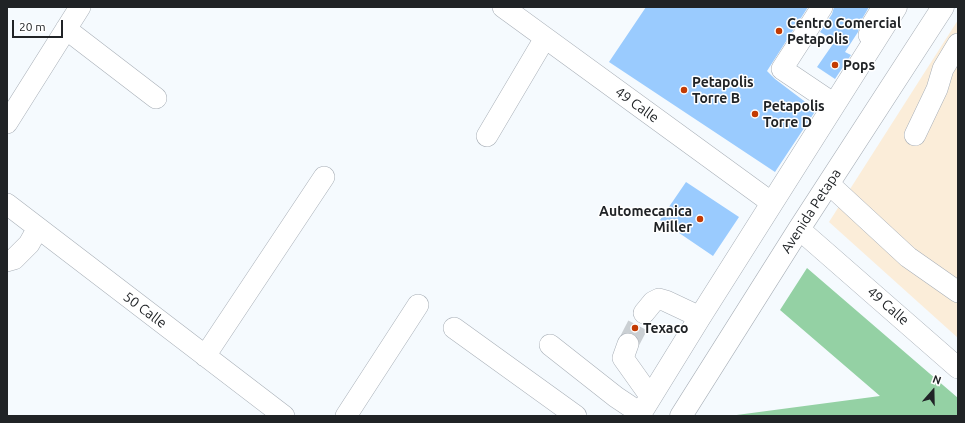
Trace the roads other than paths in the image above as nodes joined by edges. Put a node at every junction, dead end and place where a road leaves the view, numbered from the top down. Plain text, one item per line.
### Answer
1 (80, 7) edge
2 (503, 7) edge
3 (822, 7) edge
4 (883, 7) edge
5 (896, 7) edge
6 (943, 7) edge
7 (66, 29) junction
8 (545, 38) junction
9 (874, 42) junction
10 (958, 44) edge
11 (156, 98) dead end
12 (834, 104) junction
13 (7, 123) edge
14 (916, 135) dead end
15 (487, 136) dead end
16 (324, 177) dead end
17 (829, 184) junction
18 (772, 203) junction
19 (7, 204) edge
20 (38, 228) junction
21 (799, 229) junction
22 (7, 261) edge
23 (958, 292) edge
24 (418, 305) dead end
25 (644, 314) tunnel mouth
26 (700, 317) junction
27 (454, 328) dead end
28 (628, 344) tunnel mouth
29 (550, 345) dead end
30 (205, 356) junction
31 (958, 368) edge
32 (643, 409) edge
33 (284, 416) edge
34 (346, 416) edge
35 (576, 416) edge
36 (681, 416) edge

1 - 7 street
2 - 8 street, 49 Calle
3 - 12 street
4 - 9 street
5 - 9 main road
6 - 17 main road, Avenida Petapa
7 - 11 street
7 - 13 street
8 - 15 street
8 - 18 street, 49 Calle
9 - 12 main road
10 - 14 street
12 - 18 main road
16 - 30 street
17 - 21 main road, Avenida Petapa
17 - 23 street
18 - 26 main road
19 - 20 street, 50 Calle
20 - 22 street
20 - 30 street, 50 Calle
21 - 31 street, 49 Calle
21 - 36 main road, Avenida Petapa
24 - 34 street
25 - 26 street
26 - 32 main road
27 - 35 street
28 - 32 street
29 - 32 street
30 - 33 street, 50 Calle

